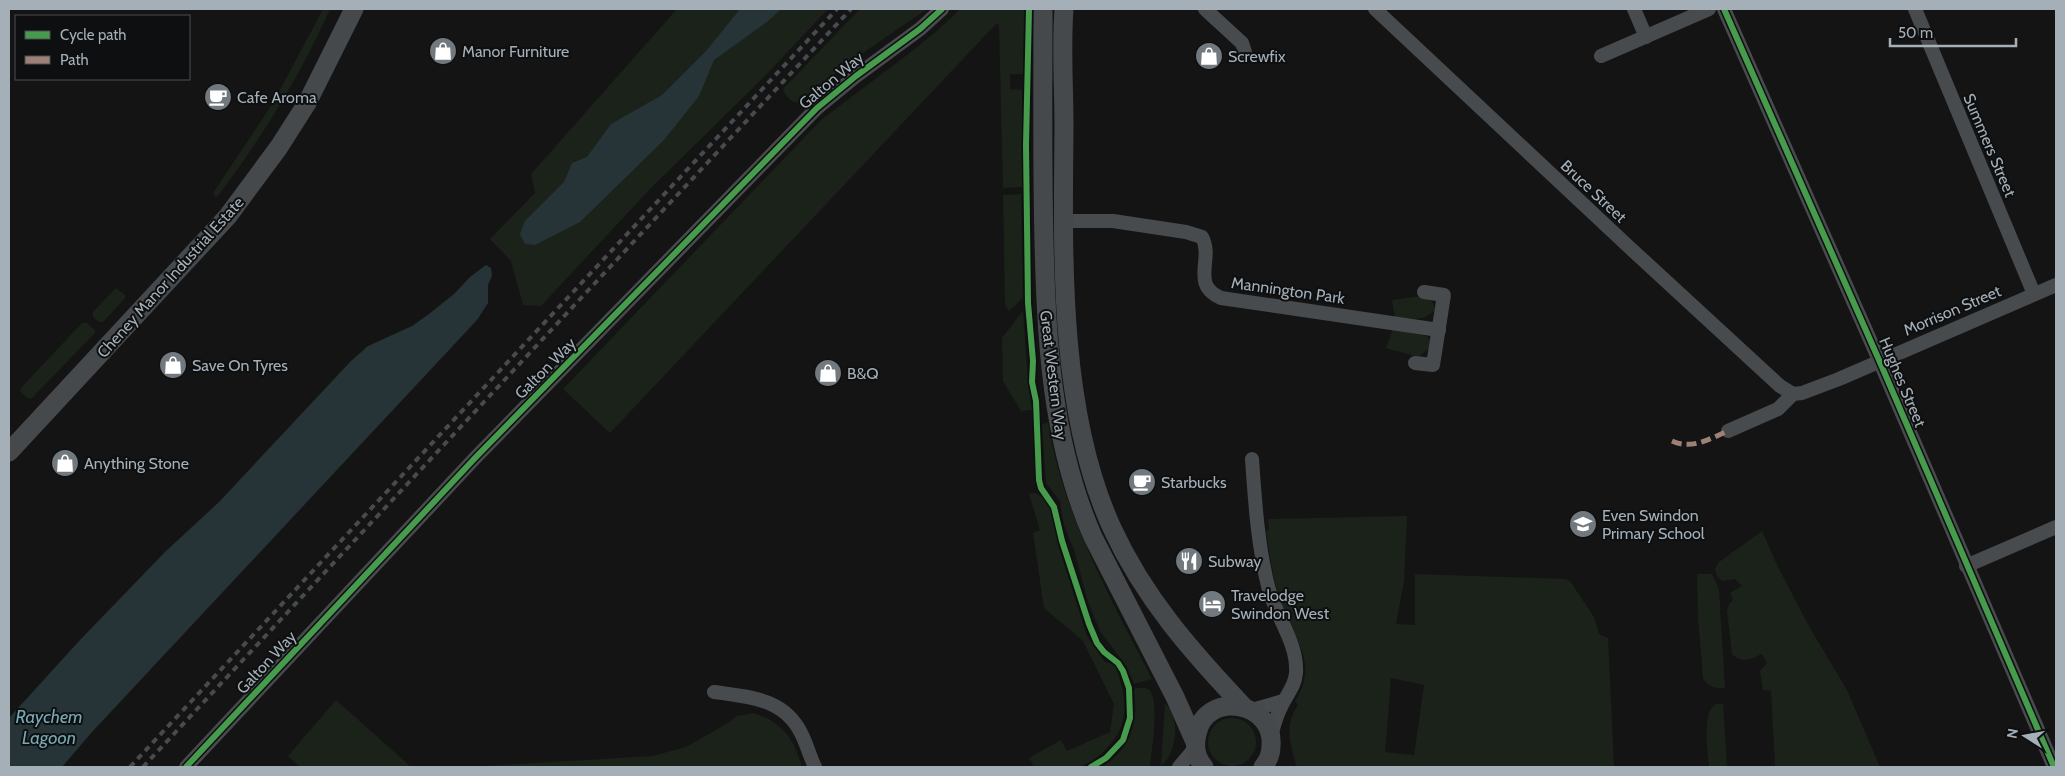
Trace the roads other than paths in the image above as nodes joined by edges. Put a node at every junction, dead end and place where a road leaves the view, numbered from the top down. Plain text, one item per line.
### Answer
1 (354, 9) edge
2 (942, 9) edge
3 (1043, 9) edge
4 (1064, 9) edge
5 (1205, 9) edge
6 (1375, 9) edge
7 (1634, 9) edge
8 (1709, 9) edge
9 (1724, 9) edge
10 (1915, 9) edge
11 (1646, 37) junction
12 (1245, 52) dead end
13 (1601, 56) dead end
14 (1064, 221) junction
15 (2056, 285) edge
16 (1424, 292) dead end
17 (2034, 294) junction
18 (1439, 330) junction
19 (1880, 360) junction
20 (1415, 363) dead end
21 (1793, 394) junction
22 (1728, 431) dead end
23 (9, 452) edge
24 (1252, 459) dead end
25 (2056, 527) edge
26 (1966, 566) junction
27 (714, 692) dead end
28 (1284, 702) junction
29 (1248, 708) junction
30 (1271, 743) junction
31 (1195, 744) junction
32 (2055, 766) edge
33 (186, 767) edge
34 (815, 767) edge
35 (1179, 767) edge
36 (1204, 767) edge
37 (1263, 767) edge
38 (1278, 767) edge

1 - 23 main road, Cheney Manor Industrial Estate
2 - 33 street, Galton Way
3 - 31 main road, Great Western Way
4 - 14 main road, Great Western Way
5 - 12 street
6 - 21 street, Bruce Street
7 - 11 street
8 - 11 street
9 - 19 street, Hughes Street
10 - 17 street, Summers Street
11 - 13 street
14 - 18 street, Mannington Park
14 - 29 main road, Great Western Way
15 - 17 street, Morrison Street
16 - 18 street
17 - 19 street, Morrison Street
18 - 20 street
19 - 21 street, Morrison Street
19 - 26 street, Hughes Street
21 - 22 street, Morrison Street
24 - 28 street
25 - 26 street
26 - 32 street, Hughes Street
27 - 34 street
28 - 29 street
28 - 30 street
29 - 30 main road, Great Western Way
29 - 31 main road
30 - 37 main road
30 - 38 main road
31 - 35 street
31 - 36 main road, Great Western Way

